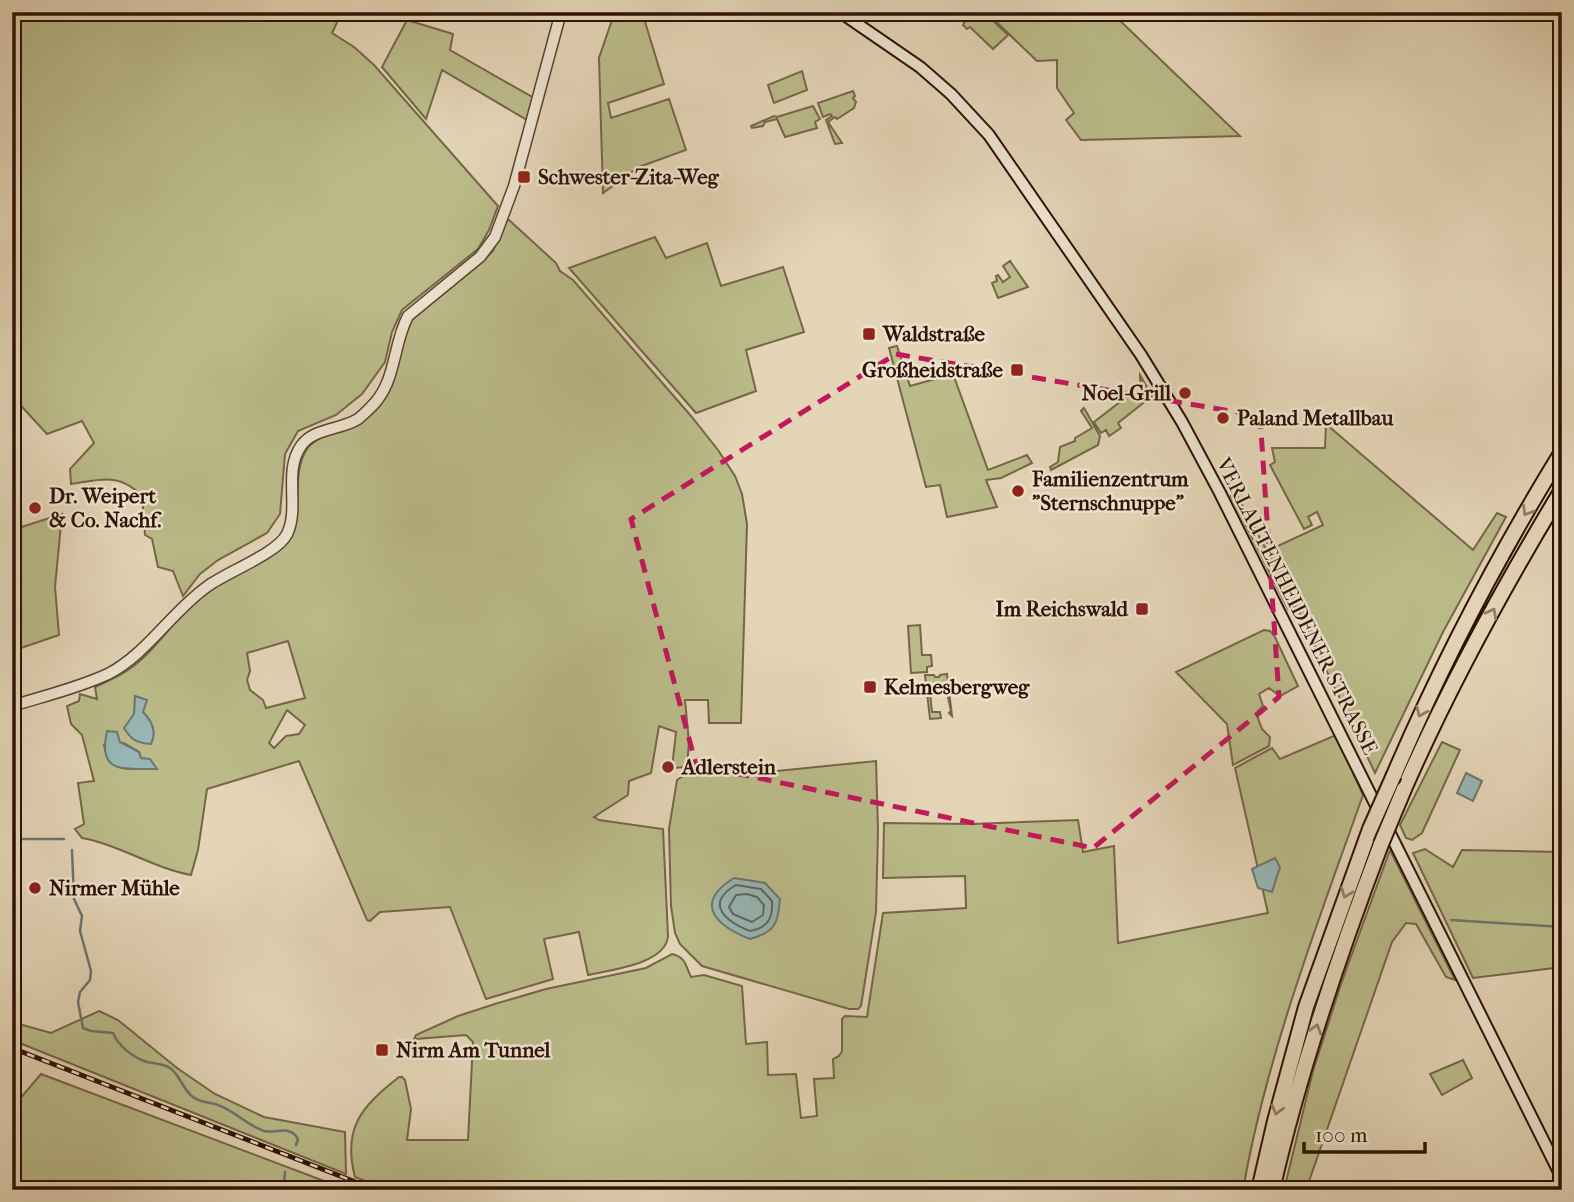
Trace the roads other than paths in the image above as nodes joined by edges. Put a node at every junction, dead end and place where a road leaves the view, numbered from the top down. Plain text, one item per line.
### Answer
1 (561, 12) edge
2 (841, 12) edge
3 (1562, 452) edge
4 (1562, 490) edge
5 (12, 706) edge
6 (1562, 1178) edge
7 (1259, 1190) edge
8 (1272, 1190) edge

1 - 5 street
2 - 6 main road, VERLAUTENHEIDENER STRASSE
3 -> 7 highway, bridge
8 -> 4 highway, bridge

